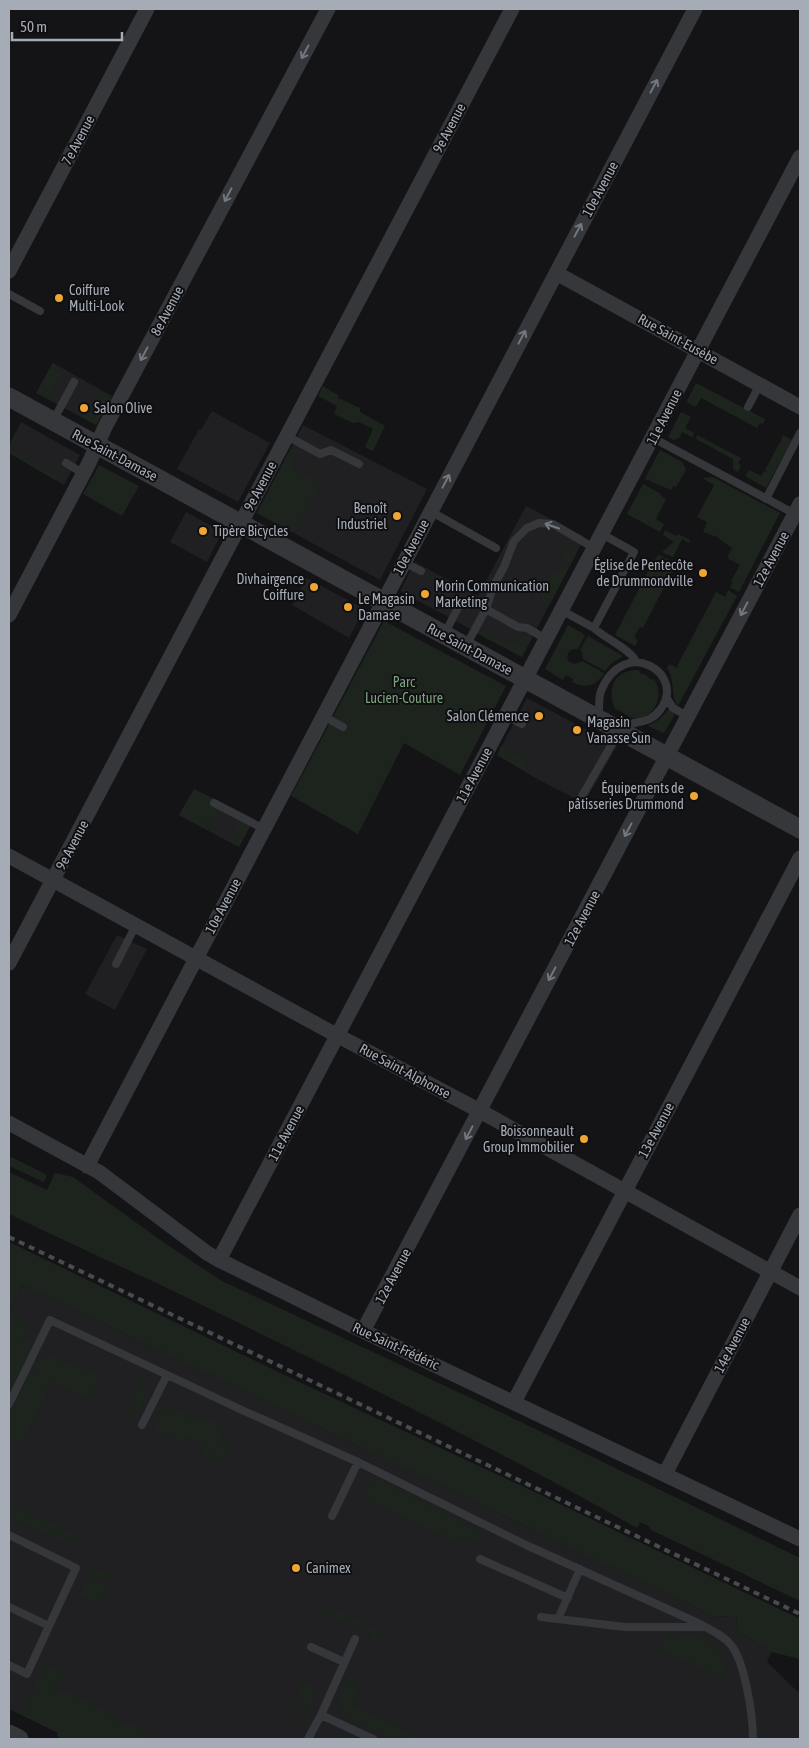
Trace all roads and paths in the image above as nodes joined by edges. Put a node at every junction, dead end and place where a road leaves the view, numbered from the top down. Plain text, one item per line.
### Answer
1 (147, 9) edge
2 (328, 9) edge
3 (512, 9) edge
4 (696, 9) edge
5 (800, 157) edge
6 (9, 271) edge
7 (556, 273) junction
8 (9, 294) edge
9 (40, 311) dead end
10 (698, 350) junction
11 (74, 382) dead end
12 (760, 384) junction
13 (9, 397) edge
14 (748, 407) dead end
15 (800, 407) edge
16 (53, 421) junction
17 (800, 433) edge
18 (287, 436) junction
19 (653, 438) junction
20 (97, 445) junction
21 (66, 463) dead end
22 (359, 464) dead end
23 (84, 474) junction
24 (766, 498) junction
25 (798, 509) edge
26 (430, 511) junction
27 (241, 523) junction
28 (602, 534) junction
29 (496, 548) dead end
30 (594, 548) junction
31 (403, 562) junction
32 (421, 571) dead end
33 (383, 602) junction
34 (461, 602) dead end
35 (486, 609) junction
36 (561, 610) junction
37 (9, 615) edge
38 (594, 628) junction
39 (444, 635) junction
40 (546, 639) junction
41 (466, 646) junction
42 (636, 662) junction
43 (525, 678) junction
44 (666, 697) junction
45 (323, 716) junction
46 (506, 716) junction
47 (687, 716) junction
48 (598, 718) junction
49 (522, 724) dead end
50 (343, 727) dead end
51 (620, 730) junction
52 (667, 756) junction
53 (582, 796) dead end
54 (214, 803) dead end
55 (264, 828) junction
56 (800, 829) edge
57 (9, 856) edge
58 (800, 858) edge
59 (54, 879) junction
60 (136, 925) junction
61 (195, 958) junction
62 (9, 963) edge
63 (116, 964) dead end
64 (338, 1035) junction
65 (480, 1111) junction
66 (9, 1123) edge
67 (87, 1166) junction
68 (624, 1191) junction
69 (800, 1215) edge
70 (219, 1260) junction
71 (770, 1271) junction
72 (800, 1288) edge
73 (363, 1331) junction
74 (167, 1375) junction
75 (514, 1402) junction
76 (9, 1404) edge
77 (142, 1425) dead end
78 (358, 1462) junction
79 (664, 1474) junction
80 (332, 1516) dead end
81 (9, 1535) edge
82 (800, 1540) edge
83 (480, 1559) dead end
84 (580, 1569) junction
85 (568, 1598) junction
86 (9, 1607) edge
87 (541, 1617) dead end
88 (558, 1619) junction
89 (49, 1626) junction
90 (704, 1626) junction
91 (355, 1639) dead end
92 (311, 1647) dead end
93 (344, 1662) junction
94 (9, 1665) edge
95 (320, 1715) junction
96 (368, 1738) edge
97 (308, 1739) edge
98 (753, 1739) edge

1 - 6 street, 7e Avenue
2 -> 20 street, 8e Avenue
3 - 18 street, 9e Avenue
7 -> 4 street, 10e Avenue
5 - 10 street, 11e Avenue
7 - 10 street, Rue Saint-Eusèbe
26 -> 7 street, 10e Avenue
8 - 9 lane
10 - 12 street, Rue Saint-Eusèbe
10 - 19 street, 11e Avenue
11 - 16 lane
12 - 14 lane
12 - 15 street, Rue Saint-Eusèbe
13 - 16 street, Rue Saint-Damase
16 - 20 street, Rue Saint-Damase
17 - 24 lane
18 - 22 lane
18 - 27 street, 9e Avenue
19 - 24 lane
19 - 28 street, 11e Avenue
20 - 23 street, 8e Avenue
20 - 27 street, Rue Saint-Damase
21 - 23 lane
23 - 37 street, 8e Avenue
24 - 25 lane
25 -> 47 street, 12e Avenue
26 - 29 lane
26 - 31 street, 10e Avenue
27 - 33 street, Rue Saint-Damase
27 - 59 street, 9e Avenue
28 - 30 street, 11e Avenue
28 - 38 lane
30 -> 35 lane
30 - 36 street, 11e Avenue
31 - 32 lane
31 - 33 street, 10e Avenue
33 - 39 street, Rue Saint-Damase
33 - 45 street, 10e Avenue
34 - 39 lane
35 - 40 lane
35 - 41 lane
36 - 38 lane
36 - 40 street, 11e Avenue
38 - 42 lane
39 - 41 street, Rue Saint-Damase
40 - 43 street, 11e Avenue
41 - 43 street, Rue Saint-Damase
42 - 44 lane
42 - 48 lane
43 - 46 street, 11e Avenue
43 - 48 street, Rue Saint-Damase
44 - 47 lane
44 - 51 lane
45 - 50 lane
45 - 55 street, 10e Avenue
46 - 49 lane
46 - 64 street, 11e Avenue
47 - 52 street, 12e Avenue
48 - 51 street, Rue Saint-Damase
51 - 52 street, Rue Saint-Damase
51 - 53 lane
52 - 56 street, Rue Saint-Damase
52 -> 65 street, 12e Avenue
54 - 55 lane
55 - 61 street, 10e Avenue
57 - 59 street, Rue Saint-Alphonse
58 - 68 street, 13e Avenue
59 - 60 street, Rue Saint-Alphonse
59 - 62 street, 9e Avenue
60 - 61 street, Rue Saint-Alphonse
60 - 63 lane
61 - 64 street, Rue Saint-Alphonse
61 - 67 street, 10e Avenue
64 - 65 street, Rue Saint-Alphonse
64 - 70 street, 11e Avenue
65 - 68 street, Rue Saint-Alphonse
65 -> 73 street, 12e Avenue
66 - 67 street, Rue Saint-Frédéric
67 - 70 street, Rue Saint-Frédéric
68 - 71 street, Rue Saint-Alphonse
68 - 75 street, 13e Avenue
69 - 71 street, 14e Avenue
70 - 73 street, Rue Saint-Frédéric
71 - 72 street, Rue Saint-Alphonse
71 - 79 street, 14e Avenue
73 - 75 street, Rue Saint-Frédéric
74 - 76 lane
74 - 77 lane
74 - 78 lane
75 - 79 street, Rue Saint-Frédéric
78 - 80 lane
78 - 84 lane
79 - 82 street, Rue Saint-Frédéric
81 - 89 lane
83 - 85 lane
84 - 85 lane
84 - 90 lane
85 - 88 lane
86 - 89 lane
87 - 88 lane
88 - 90 lane
89 - 94 lane
90 - 98 lane
91 - 93 lane
92 - 93 lane
93 - 95 lane
95 - 96 lane
95 - 97 lane

